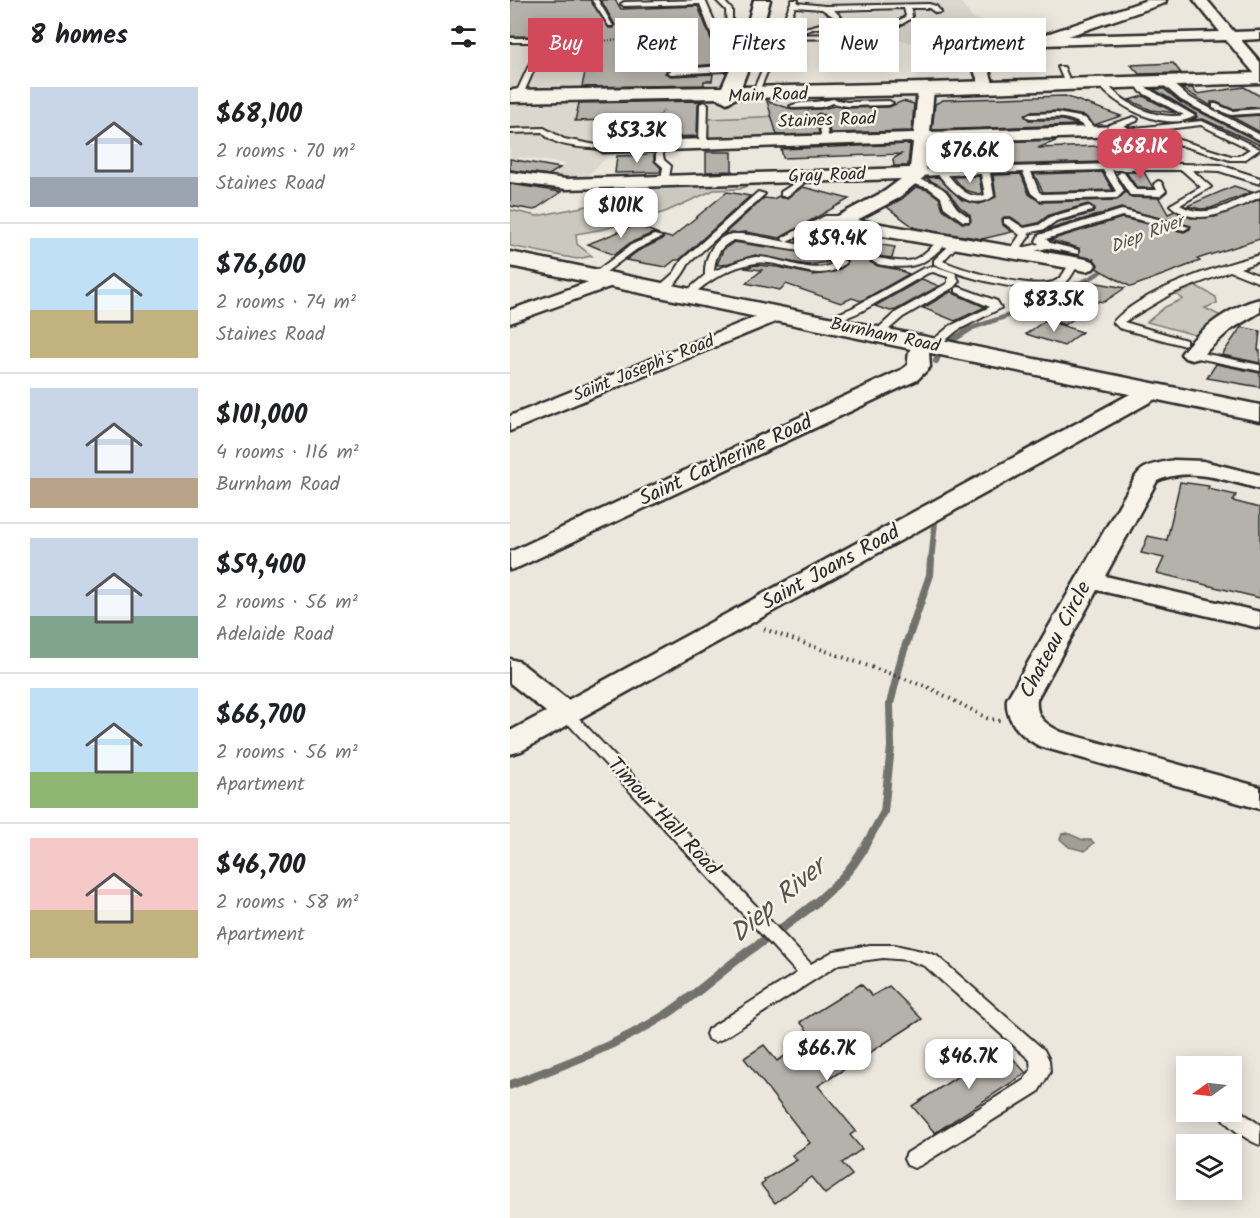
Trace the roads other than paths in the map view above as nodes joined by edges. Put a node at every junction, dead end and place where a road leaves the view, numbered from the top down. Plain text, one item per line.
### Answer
1 (595, 0) edge
2 (718, 0) edge
3 (762, 0) edge
4 (1160, 0) edge
5 (1201, 0) edge
6 (1213, 0) edge
7 (702, 1) edge
8 (794, 2) edge
9 (624, 4) dead end
10 (907, 6) junction
11 (825, 8) junction
12 (938, 12) dead end
13 (729, 18) edge
14 (787, 18) edge
15 (837, 18) edge
16 (899, 23) edge
17 (611, 25) dead end
18 (1260, 35) edge
19 (1230, 36) junction
20 (1046, 39) edge
21 (510, 40) edge
22 (1046, 41) edge
23 (698, 71) edge
24 (1260, 71) edge
25 (764, 72) edge
26 (982, 72) edge
27 (1260, 78) edge
28 (1138, 82) junction
29 (1101, 83) junction
30 (987, 86) junction
31 (1168, 86) junction
32 (922, 89) junction
33 (728, 94) junction
34 (754, 94) junction
35 (517, 96) edge
36 (832, 98) junction
37 (889, 103) dead end
38 (704, 104) dead end
39 (794, 106) dead end
40 (1260, 111) edge
41 (1030, 116) dead end
42 (821, 117) dead end
43 (1133, 127) junction
44 (1260, 129) edge
45 (510, 131) edge
46 (1101, 132) junction
47 (1247, 132) junction
48 (922, 137) junction
49 (1260, 138) edge
50 (826, 140) junction
51 (703, 144) junction
52 (603, 147) joint
53 (659, 153) dead end
54 (1111, 167) junction
55 (1184, 167) junction
56 (1026, 170) junction
57 (985, 171) junction
58 (941, 172) junction
59 (510, 177) edge
60 (798, 177) junction
61 (914, 177) junction
62 (665, 181) junction
63 (1260, 181) edge
64 (1158, 184) dead end
65 (761, 194) dead end
66 (784, 194) dead end
67 (1260, 194) edge
68 (1089, 209) dead end
69 (813, 212) dead end
70 (966, 219) dead end
71 (847, 220) junction
72 (1007, 221) dead end
73 (1184, 227) dead end
74 (1022, 231) junction
75 (657, 237) dead end
76 (787, 239) dead end
77 (807, 240) dead end
78 (949, 242) junction
79 (1047, 245) junction
80 (1013, 253) junction
81 (1260, 258) edge
82 (510, 259) edge
83 (1078, 260) junction
84 (876, 261) dead end
85 (1245, 263) junction
86 (1233, 267) junction
87 (1260, 270) edge
88 (711, 276) junction
89 (603, 278) junction
90 (1260, 280) edge
91 (890, 282) dead end
92 (660, 290) junction
93 (959, 290) dead end
94 (687, 295) junction
95 (1260, 305) edge
96 (778, 314) junction
97 (510, 317) edge
98 (835, 321) junction
99 (877, 334) junction
100 (937, 347) junction
101 (1187, 348) junction
102 (1260, 368) edge
103 (1151, 392) junction
104 (1260, 413) edge
105 (510, 424) edge
106 (1260, 482) edge
107 (510, 562) edge
108 (1088, 580) junction
109 (1260, 620) edge
110 (510, 668) edge
111 (566, 713) junction
112 (510, 744) edge
113 (1260, 798) edge
114 (809, 974) junction
115 (715, 1034) dead end
116 (1241, 1122) edge
117 (1260, 1136) edge
118 (914, 1159) dead end

1 - 17 lane
2 - 13 lane
3 - 33 main road
4 - 20 street
5 - 6 street
5 - 19 street
7 - 9 lane
7 - 23 lane
8 - 11 lane
8 - 14 lane
10 - 11 lane
10 - 12 lane
10 - 16 lane
11 - 15 lane
18 - 19 street
19 - 22 street
19 - 24 street
21 - 35 lane
25 - 34 lane
26 - 30 street
27 - 31 main road, Main Road
28 - 29 main road, Main Road
28 - 29 lane
28 - 31 main road, Main Road
29 - 30 main road, Main Road
30 - 32 main road, Main Road
31 - 40 lane
31 - 47 lane
32 - 34 main road, Main Road
32 - 36 main road, Main Road
32 - 48 street
33 - 34 main road, Main Road
33 - 35 main road, Main Road
33 - 35 main road, Main Road
34 - 36 main road, Main Road
36 - 37 lane
36 - 39 lane
38 - 51 lane
41 - 46 lane
42 - 50 lane
43 - 43 lane
43 - 46 street, Staines Road
44 - 47 lane
45 - 52 lane
46 - 48 street, Staines Road
47 - 49 lane
48 - 50 street, Staines Road
48 - 61 street
50 - 51 street, Staines Road
51 - 52 street, Staines Road
53 - 62 lane
54 - 55 lane, Gray Road
54 - 56 lane, Gray Road
54 - 56 lane
54 - 64 lane
55 - 63 lane, Gray Road
55 - 67 lane
56 - 57 lane, Gray Road
57 - 58 lane, Gray Road
57 - 58 lane
58 - 61 lane, Gray Road
59 - 62 street, Gray Road
60 - 61 street, Gray Road
60 - 62 street, Gray Road
60 - 66 lane
61 - 70 lane
61 - 71 street
65 - 92 lane
68 - 74 lane
69 - 71 lane
71 - 76 lane
71 - 77 street
71 - 78 street
72 - 74 lane
73 - 79 lane
74 - 80 lane
75 - 89 lane
78 - 80 street
78 - 83 lane
78 - 84 lane
79 - 80 lane
79 - 83 lane
80 - 83 street
81 - 85 lane
82 - 89 main road, Burnham Road
85 - 86 lane
85 - 87 lane
86 - 90 lane
86 - 101 lane
88 - 88 lane
88 - 94 lane
89 - 92 main road, Burnham Road
89 - 97 street
91 - 98 lane
92 - 94 main road, Burnham Road
93 - 100 lane
94 - 96 main road, Burnham Road
95 - 101 street
96 - 98 main road, Burnham Road
96 - 105 street, Saint Joseph's Road
98 - 99 main road, Burnham Road
98 - 99 lane
99 - 100 main road, Burnham Road
100 - 103 main road, Burnham Road
100 - 107 street, Saint Catherine Road
101 - 102 lane
103 - 104 main road, Burnham Road
103 - 111 street, Saint Joans Road
106 - 108 street, Chateau Circle
108 - 109 street
108 - 113 street, Chateau Circle
110 - 111 street, Timour Hall Road
111 - 112 street, Saint Joans Road
111 - 114 lane, Timour Hall Road
114 - 115 lane
114 - 118 lane
116 - 117 lane

